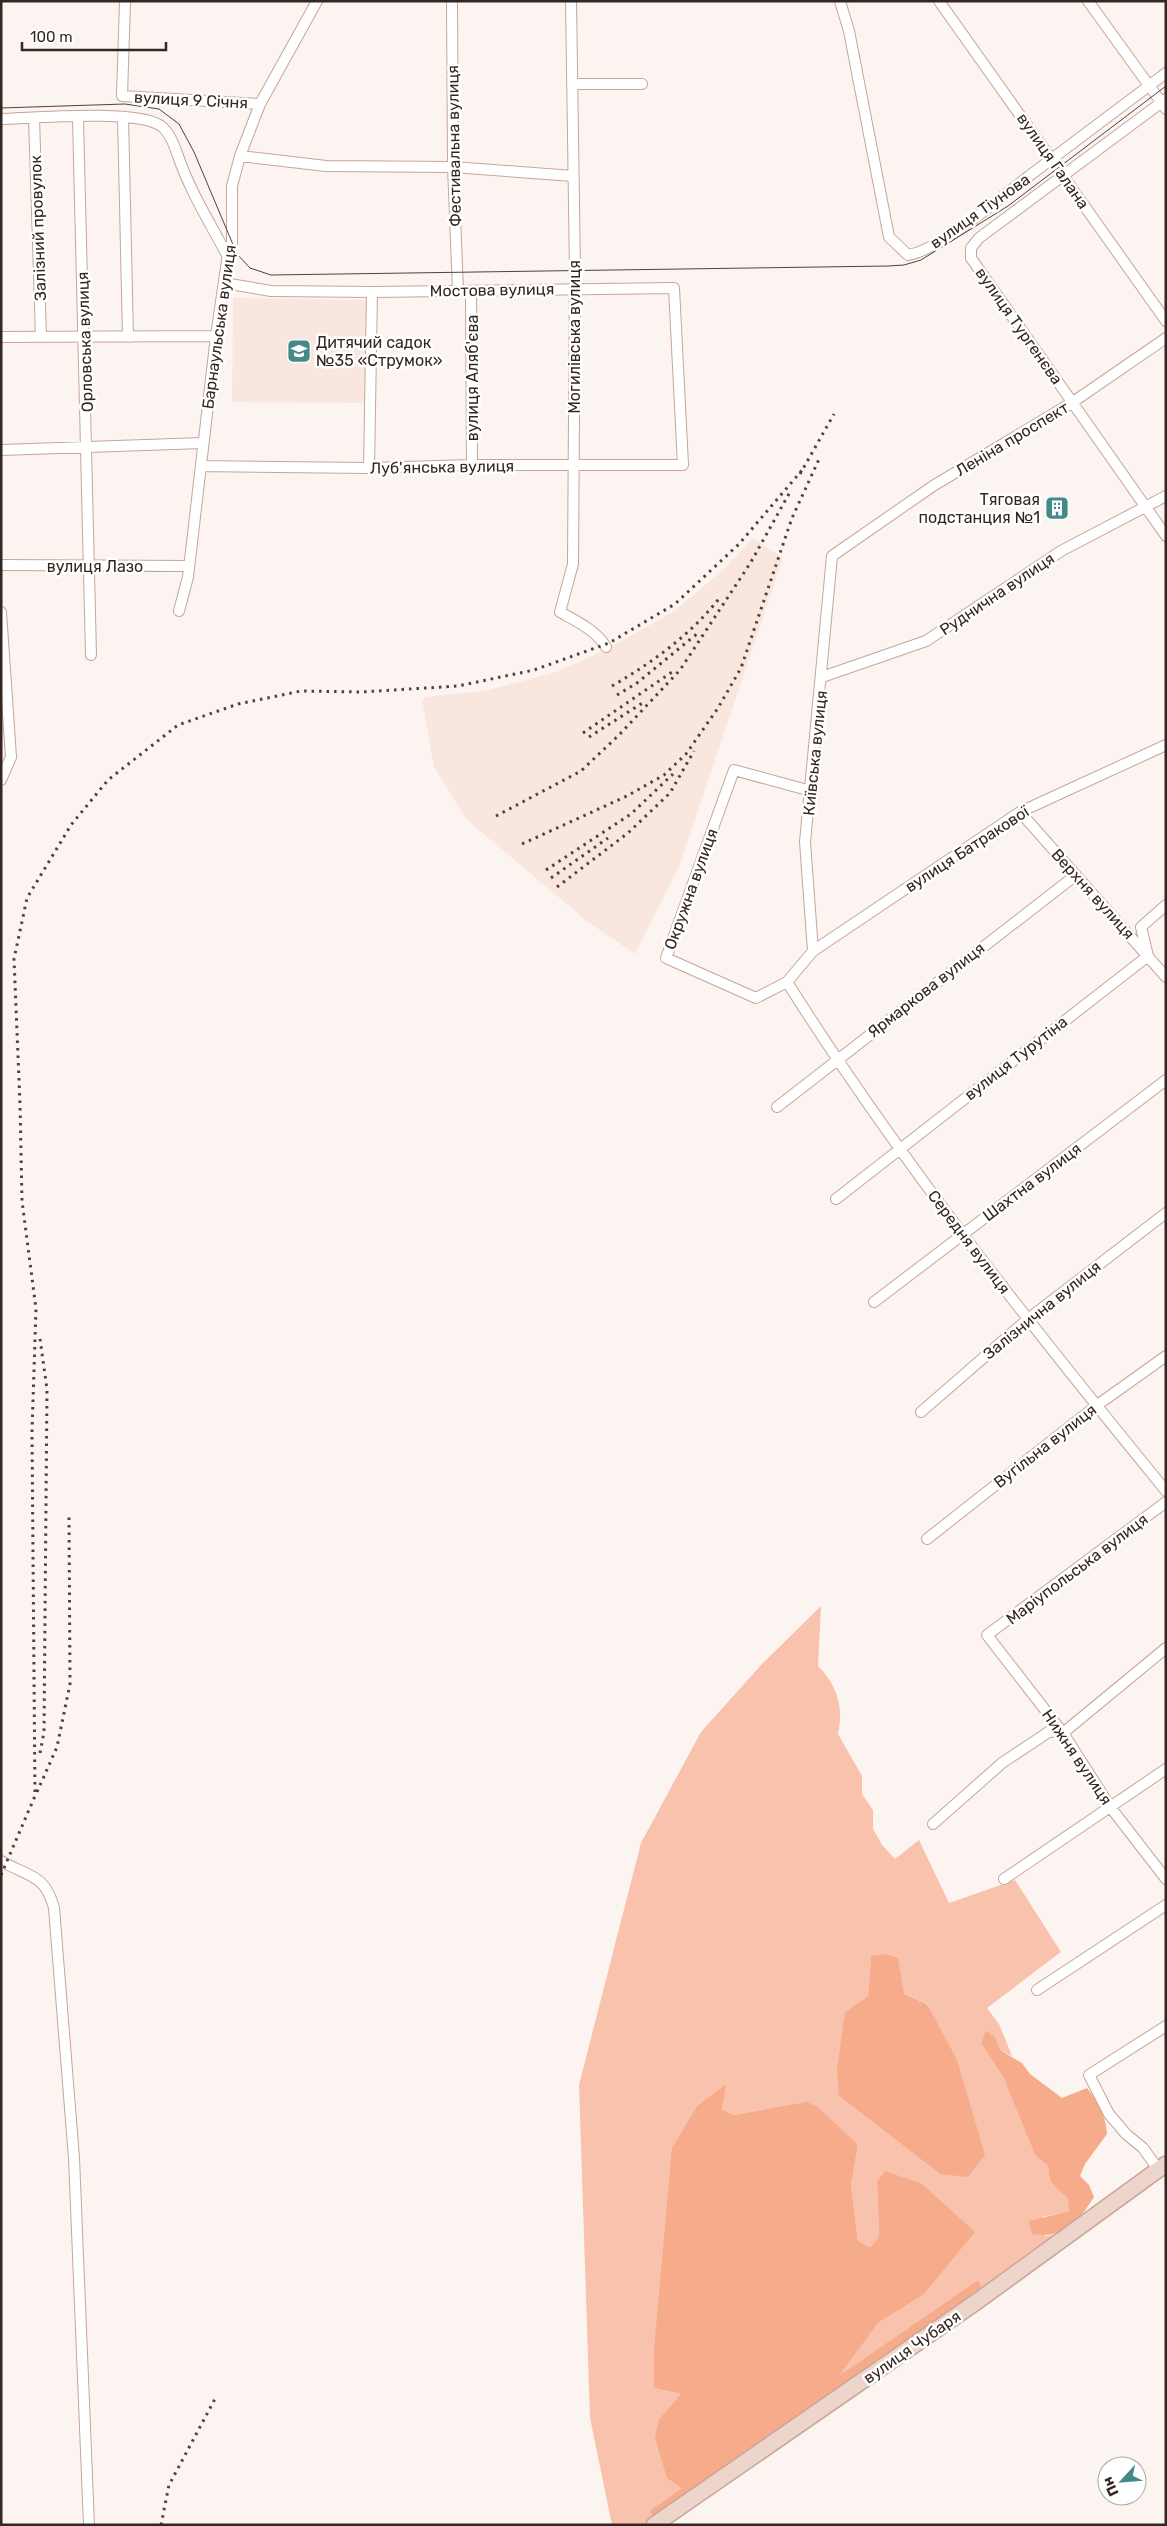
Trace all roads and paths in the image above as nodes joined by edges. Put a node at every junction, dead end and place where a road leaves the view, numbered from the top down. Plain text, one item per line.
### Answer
1 (124, 1) edge
2 (318, 1) edge
3 (452, 1) edge
4 (571, 1) edge
5 (840, 1) edge
6 (1088, 1) edge
7 (944, 3) edge
8 (1166, 73) edge
9 (572, 84) junction
10 (642, 84) dead end
11 (1150, 85) junction
12 (1164, 103) edge
13 (260, 104) junction
14 (123, 117) junction
15 (34, 118) junction
16 (78, 118) junction
17 (1, 119) edge
18 (240, 156) junction
19 (1052, 159) junction
20 (454, 167) junction
21 (573, 176) junction
22 (1063, 177) junction
23 (979, 238) joint
24 (228, 255) junction
25 (224, 282) junction
26 (574, 288) junction
27 (458, 291) junction
28 (471, 291) junction
29 (372, 292) junction
30 (1166, 321) edge
31 (216, 336) junction
32 (1, 337) edge
33 (42, 337) junction
34 (85, 337) junction
35 (128, 337) junction
36 (1166, 338) edge
37 (1073, 402) junction
38 (203, 443) junction
39 (87, 448) junction
40 (1, 450) edge
41 (472, 465) junction
42 (683, 465) joint
43 (201, 466) junction
44 (574, 467) junction
45 (369, 468) junction
46 (1166, 496) edge
47 (1144, 507) junction
48 (1166, 536) edge
49 (832, 556) joint
50 (1, 565) edge
51 (89, 566) junction
52 (189, 566) junction
53 (179, 611) dead end
54 (1, 612) edge
55 (606, 647) dead end
56 (91, 655) dead end
57 (822, 677) junction
58 (1166, 745) edge
59 (1, 780) edge
60 (811, 791) junction
61 (1020, 812) junction
62 (1076, 874) junction
63 (1166, 905) edge
64 (813, 951) junction
65 (1148, 956) junction
66 (1166, 977) edge
67 (787, 982) junction
68 (836, 1060) junction
69 (1166, 1080) edge
70 (777, 1107) dead end
71 (899, 1149) junction
72 (836, 1199) dead end
73 (1166, 1212) edge
74 (962, 1235) junction
75 (874, 1302) dead end
76 (1028, 1319) junction
77 (1166, 1356) edge
78 (1096, 1406) junction
79 (921, 1412) dead end
80 (1166, 1491) edge
81 (1166, 1502) edge
82 (927, 1539) dead end
83 (987, 1635) joint
84 (1166, 1648) edge
85 (1063, 1733) junction
86 (1166, 1769) edge
87 (1111, 1808) junction
88 (933, 1824) dead end
89 (1, 1861) edge
90 (1004, 1879) dead end
91 (1166, 1879) edge
92 (1166, 1905) edge
93 (1037, 1990) dead end
94 (1166, 2026) edge
95 (1162, 2167) edge
96 (89, 2525) edge
97 (654, 2525) edge

1 - 13 street, вулиця 9 Січня
2 - 13 street, Барнаульська вулиця
3 - 20 street, Фестивальна вулиця
4 - 9 street, Могилівська вулиця
5 - 19 street, вулиця Тіунова
6 - 11 street
7 - 19 street, вулиця Галана
8 - 11 street, вулиця Тіунова
9 - 10 street
9 - 21 street, Могилівська вулиця
11 - 12 street
11 - 19 street, вулиця Тіунова
12 - 22 street, вулиця Тіунова
13 - 18 street, Барнаульська вулиця
14 - 16 street
14 - 24 street
14 - 35 street
15 - 16 street
15 - 17 street
15 - 33 street, Залізний провулок
16 - 34 street, Орловська вулиця
18 - 20 street
18 - 24 street, Барнаульська вулиця
19 - 22 street, вулиця Галана
20 - 21 street
20 - 27 street, Фестивальна вулиця
21 - 26 street, Могилівська вулиця
22 - 23 street, вулиця Тіунова
22 - 30 street, вулиця Галана
23 - 37 street, вулиця Тургенєва
24 - 25 street, Барнаульська вулиця
25 - 29 street, Мостова вулиця
25 - 31 street, Барнаульська вулиця
26 - 28 street, Мостова вулиця
26 - 42 street, Мостова вулиця
26 - 44 street, Могилівська вулиця
27 - 28 street, Мостова вулиця
27 - 29 street, Мостова вулиця
28 - 41 street, вулиця Аляб'єва
29 - 45 street
31 - 35 street
31 - 38 street, Барнаульська вулиця
32 - 33 street
33 - 34 street
34 - 35 street
34 - 39 street, Орловська вулиця
36 - 37 street, Леніна проспект
37 - 47 street, вулиця Тургенєва
37 - 49 street, Леніна проспект
38 - 39 street
38 - 43 street, Барнаульська вулиця
39 - 40 street
39 - 51 street, Орловська вулиця
41 - 44 street, Луб'янська вулиця
41 - 45 street, Луб'янська вулиця
42 - 44 street, Луб'янська вулиця
43 - 45 street, Луб'янська вулиця
43 - 52 street, Барнаульська вулиця
44 - 55 street, Могилівська вулиця
46 - 47 street, Руднична вулиця
47 - 48 street, вулиця Тургенєва
47 - 57 street, Руднична вулиця
49 - 57 street, Київська вулиця
50 - 51 street, вулиця Лазо
51 - 52 street, вулиця Лазо
51 - 56 street, Орловська вулиця
52 - 53 street, Барнаульська вулиця
54 - 59 street
57 - 60 street, Київська вулиця
58 - 61 street, вулиця Батракової
60 - 64 street, Київська вулиця
60 - 67 street, Окружна вулиця
61 - 62 street, Верхня вулиця
61 - 64 street, вулиця Батракової
62 - 65 street, Верхня вулиця
62 - 68 street, Ярмаркова вулиця
63 - 65 street
64 - 67 street, вулиця Батракової
65 - 66 street, Верхня вулиця
65 - 71 street, вулиця Турутіна
67 - 68 street, Середня вулиця
68 - 70 street, Ярмаркова вулиця
68 - 71 street, Середня вулиця
69 - 74 street, Шахтна вулиця
71 - 72 street, вулиця Турутіна
71 - 74 street, Середня вулиця
73 - 76 street, Залізнична вулиця
74 - 75 street, Шахтна вулиця
74 - 76 street, Середня вулиця
76 - 78 street, Середня вулиця
76 - 79 street, Залізнична вулиця
77 - 78 street, Вугільна вулиця
78 - 80 street, Середня вулиця
78 - 82 street, Вугільна вулиця
81 - 83 street, Маріупольська вулиця
83 - 85 street, Нижня вулиця
84 - 85 street
85 - 87 street, Нижня вулиця
85 - 88 street
86 - 87 street
87 - 90 street
87 - 91 street, Нижня вулиця
89 - 96 street
92 - 93 street
94 - 95 street
95 - 97 street, вулиця Чубаря

